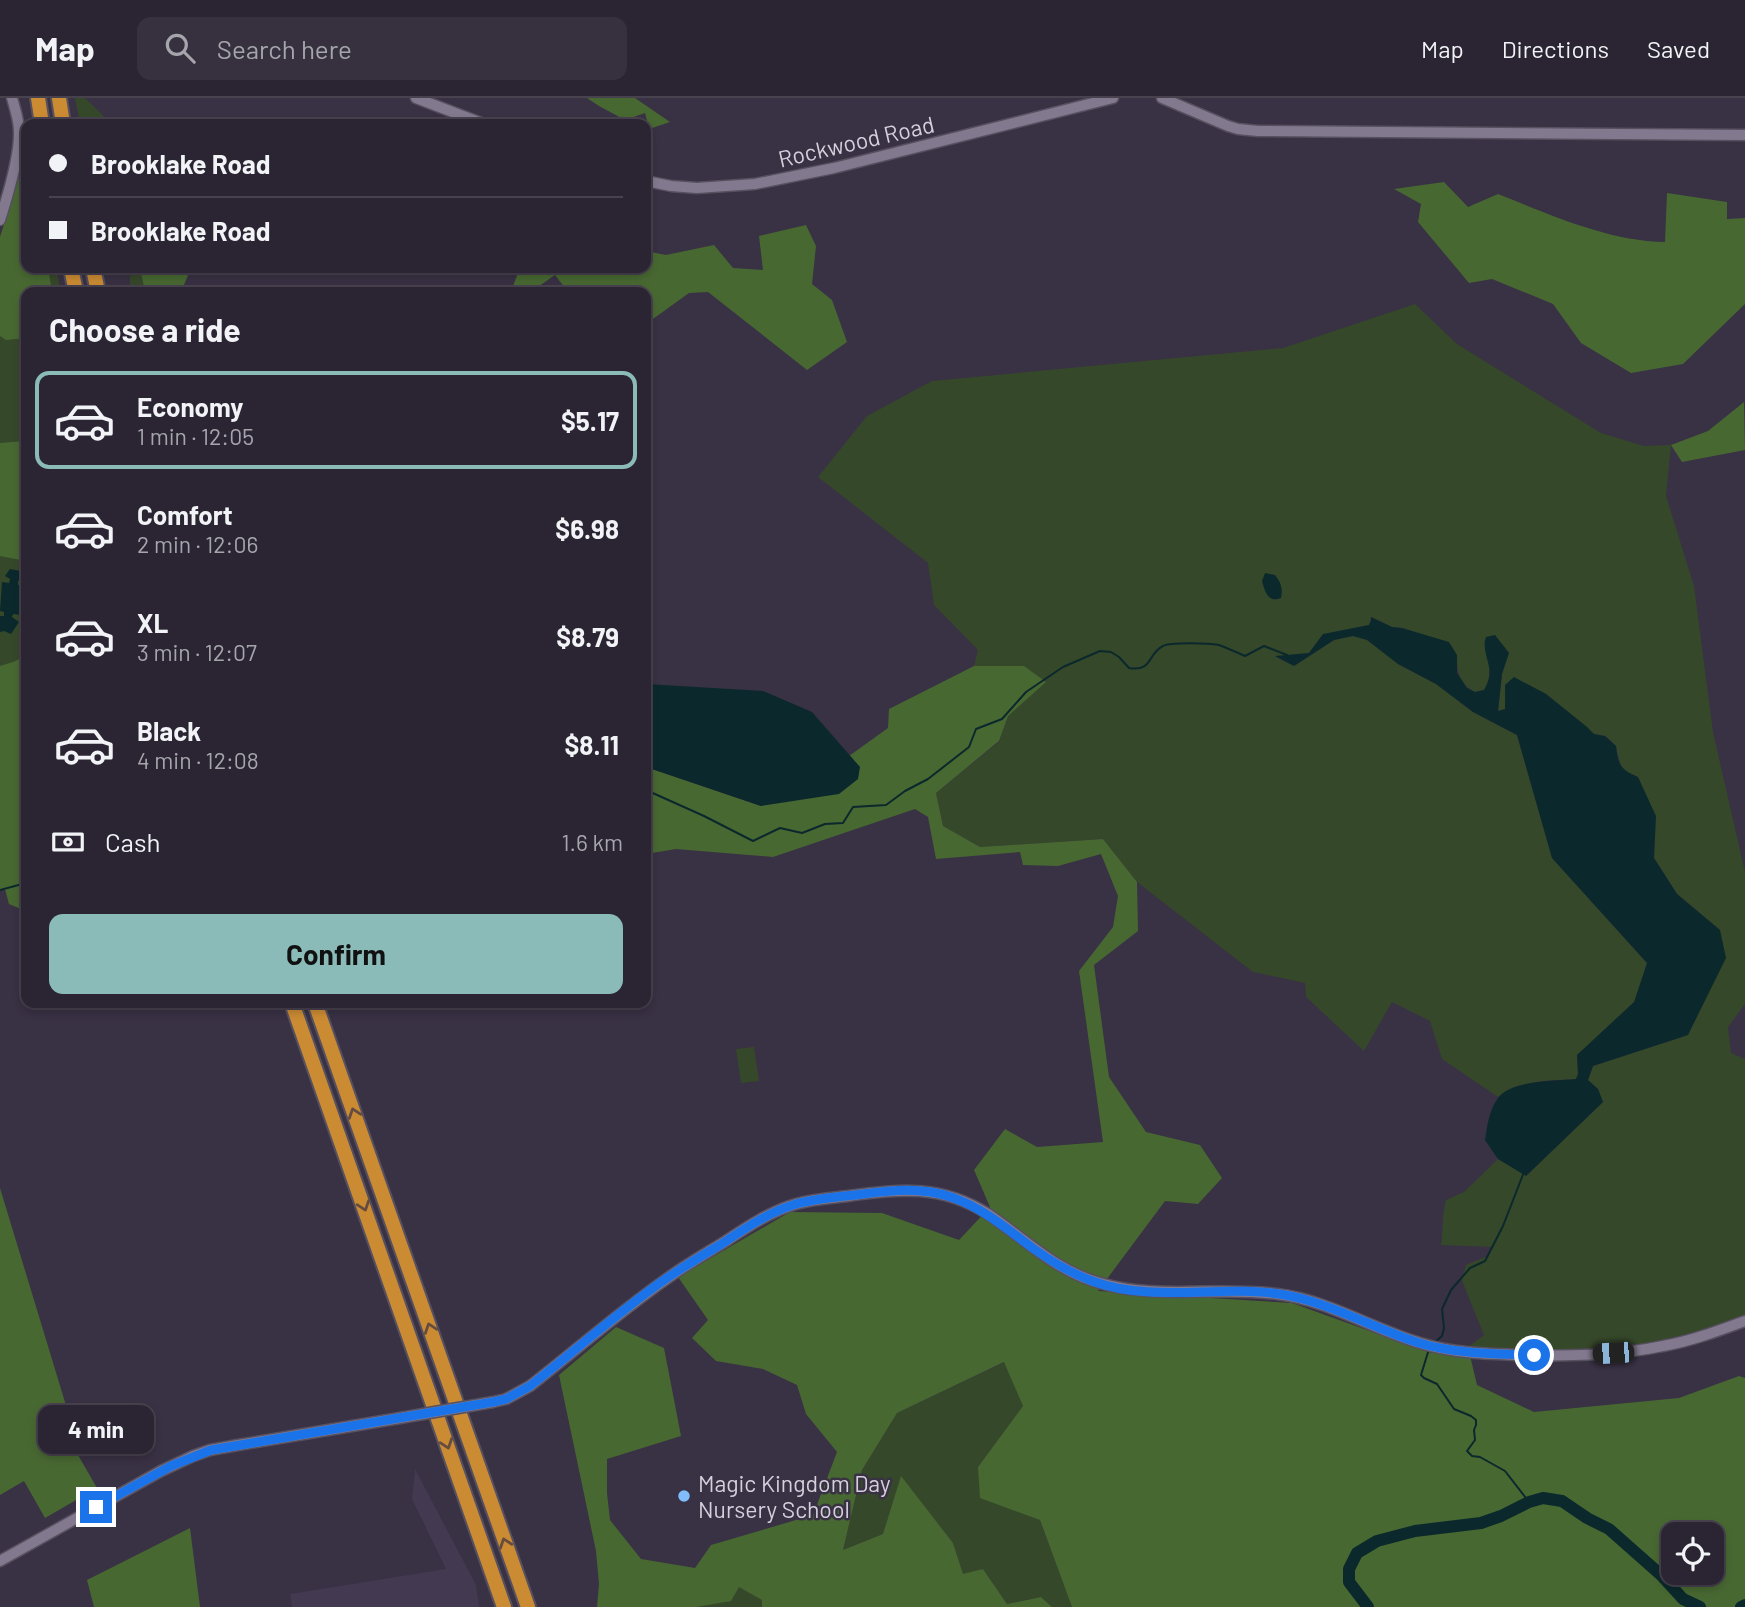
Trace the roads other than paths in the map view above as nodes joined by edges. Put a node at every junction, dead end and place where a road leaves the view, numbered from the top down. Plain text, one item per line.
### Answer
1 (12, 98) edge
2 (38, 98) edge
3 (59, 98) edge
4 (416, 98) edge
5 (1113, 98) edge
6 (1163, 98) edge
7 (41, 119) edge
8 (62, 119) edge
9 (471, 119) edge
10 (1745, 135) edge
11 (651, 182) edge
12 (0, 220) edge
13 (294, 1008) edge
14 (317, 1008) edge
15 (1745, 1321) edge
16 (0, 1561) edge
17 (504, 1607) edge
18 (528, 1607) edge

1 - 12 street
2 - 7 highway
3 - 8 highway
4 - 9 street
5 - 11 street, Rockwood Road
6 - 10 street
13 -> 17 highway
18 -> 14 highway
15 - 16 street, bridge

